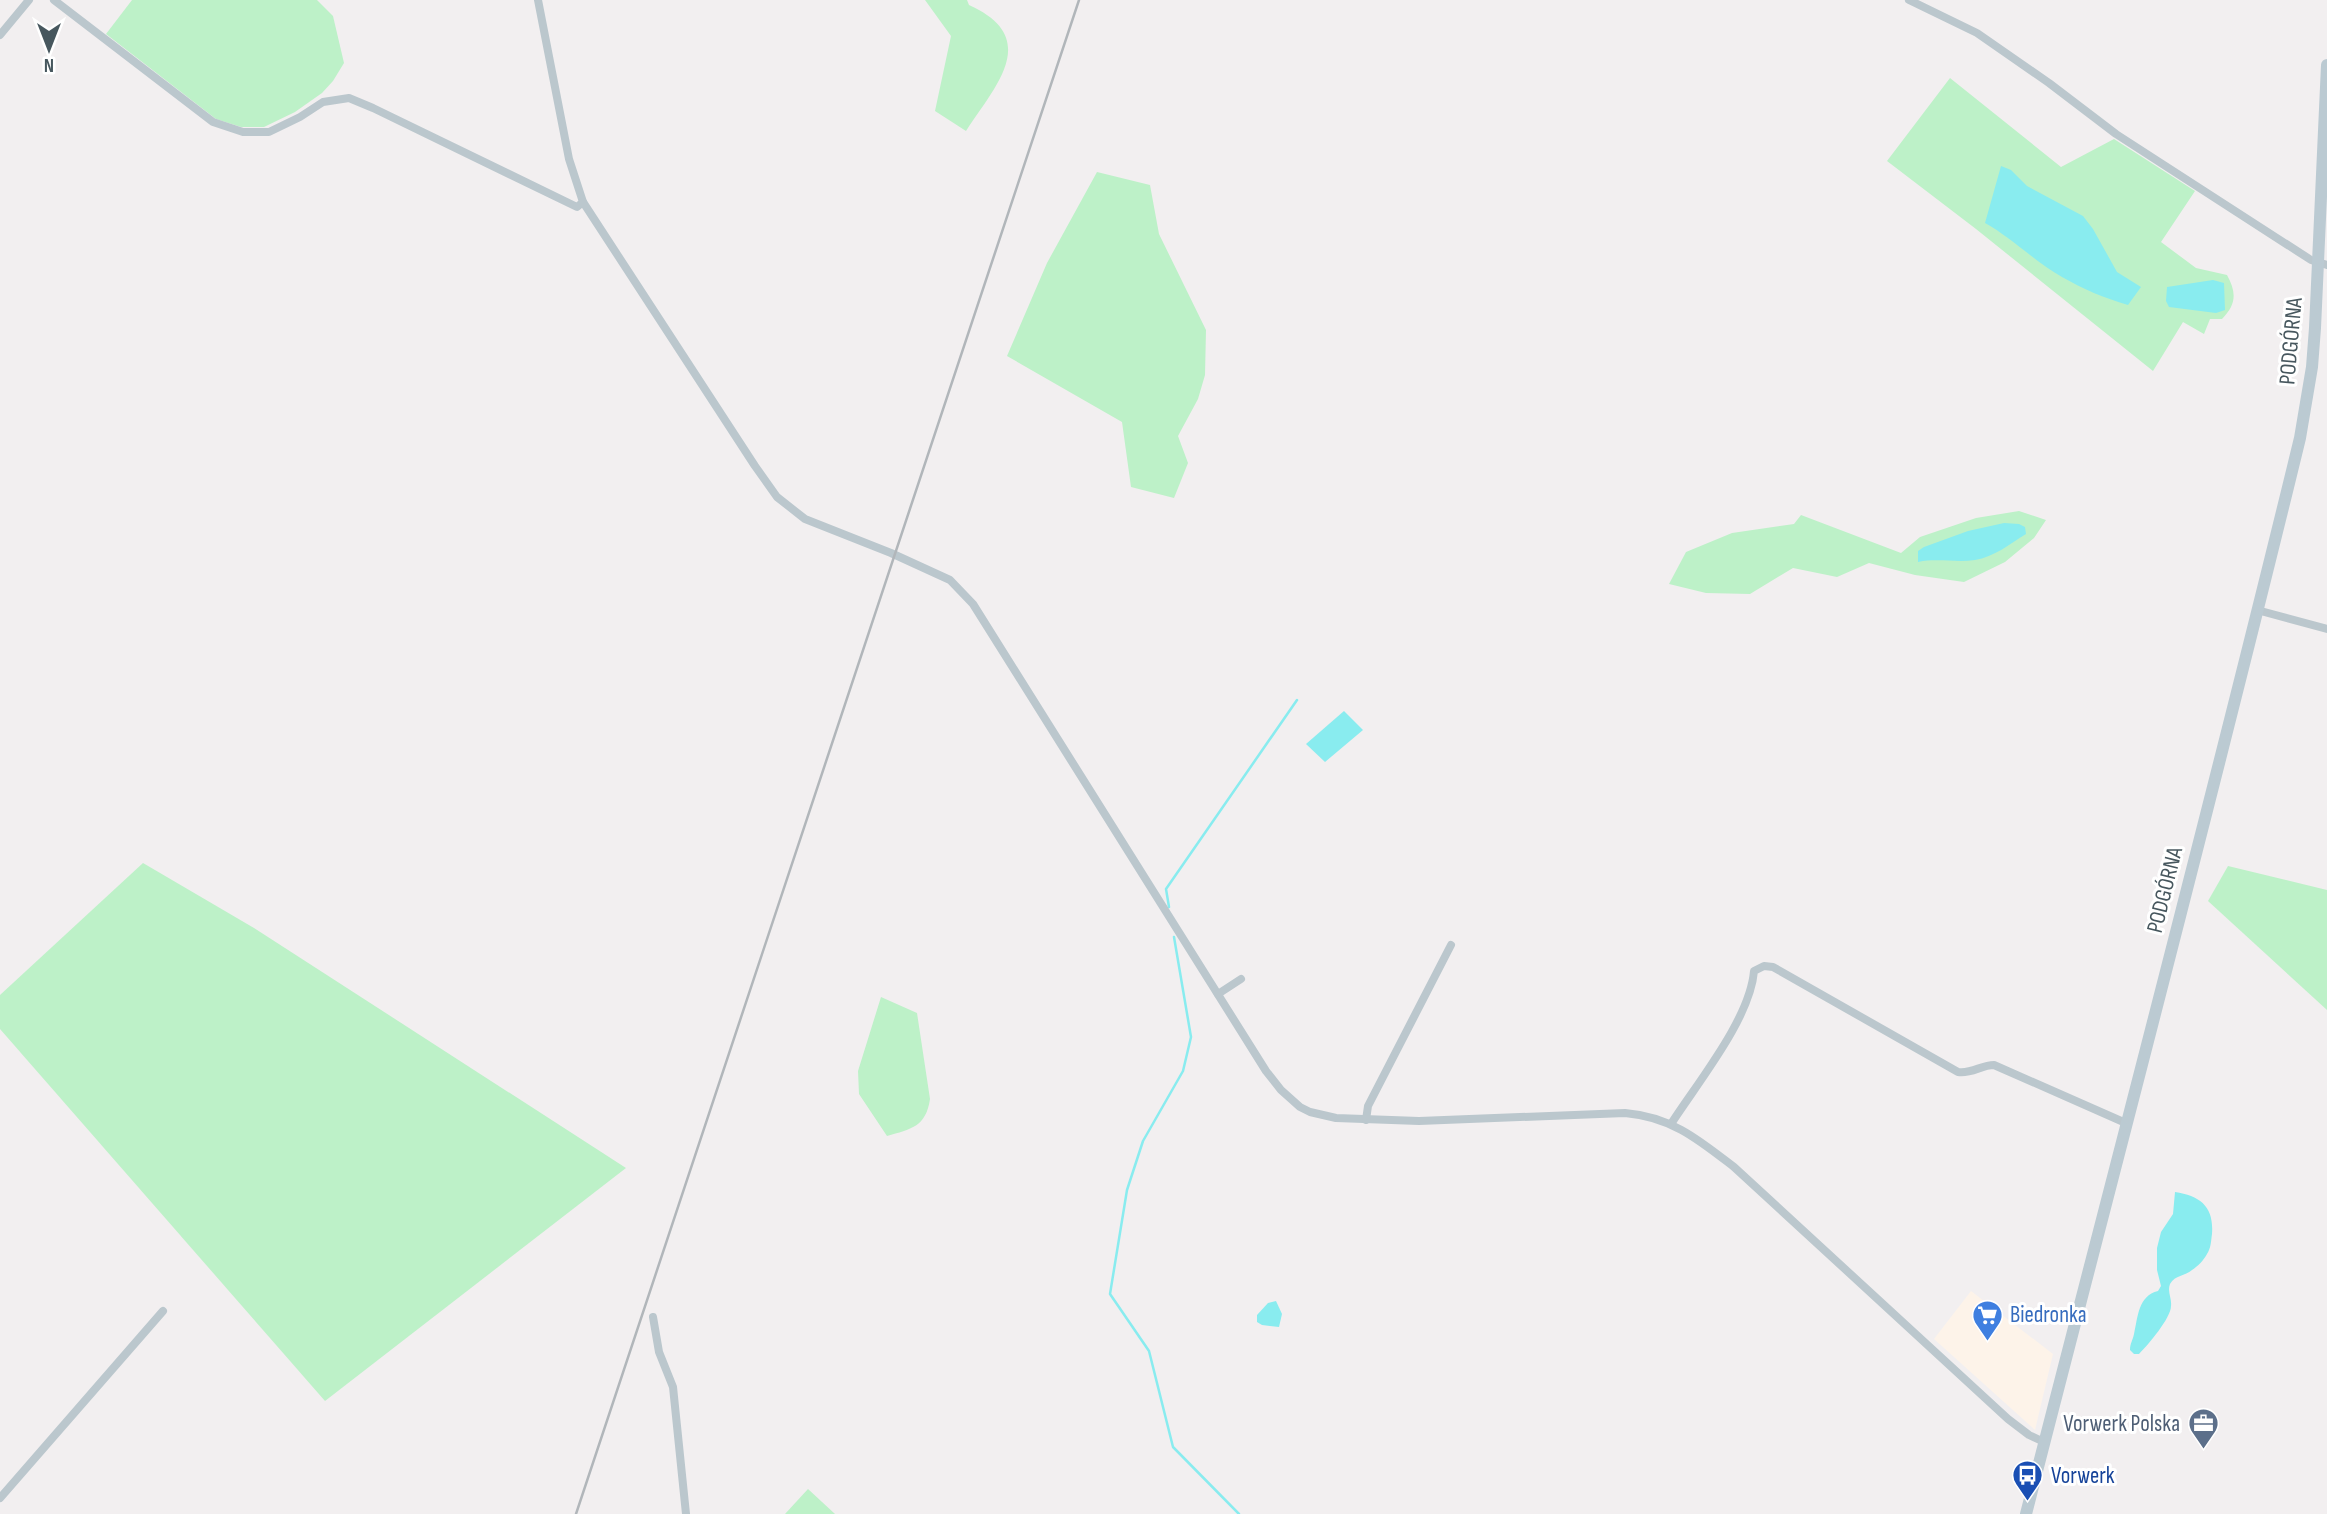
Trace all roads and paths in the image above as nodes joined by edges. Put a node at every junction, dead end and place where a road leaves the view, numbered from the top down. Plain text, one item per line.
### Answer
1 (29, 0) edge
2 (54, 0) edge
3 (538, 0) edge
4 (1909, 0) edge
5 (0, 35) edge
6 (2327, 65) edge
7 (583, 202) junction
8 (2321, 267) edge
9 (2257, 610) junction
10 (2327, 629) edge
11 (1451, 945) dead end
12 (1241, 979) dead end
13 (1218, 994) junction
14 (1366, 1120) junction
15 (1671, 1124) junction
16 (2127, 1124) junction
17 (163, 1311) dead end
18 (653, 1317) dead end
19 (2044, 1442) junction
20 (0, 1498) edge
21 (686, 1514) edge
22 (2026, 1514) edge

1 - 5 street
2 - 7 street
3 - 7 street
4 - 8 street
6 - 8 main road, PODGÓRNA
7 - 13 street
8 - 9 main road, PODGÓRNA
9 - 10 street
9 - 16 main road, PODGÓRNA
11 - 14 street
12 - 13 street
13 - 14 street
14 - 15 street
15 - 16 street
15 - 19 street
16 - 19 main road, PODGÓRNA
17 - 20 street
18 - 21 street
19 - 22 main road, PODGÓRNA

